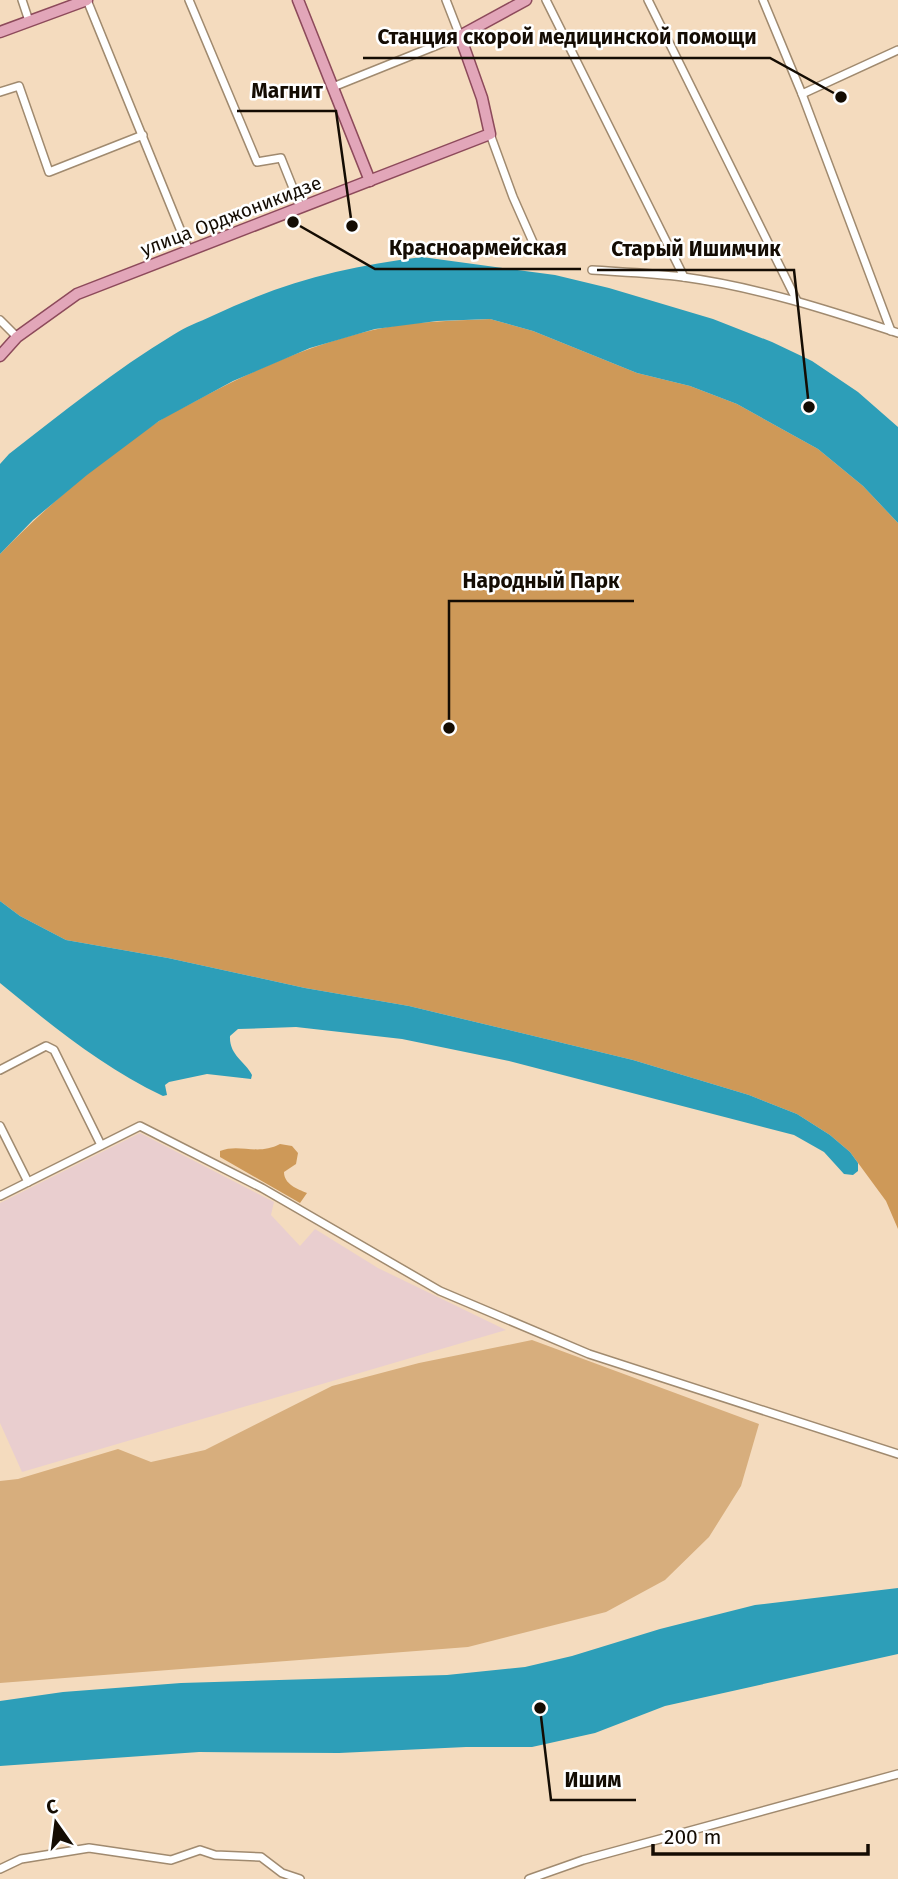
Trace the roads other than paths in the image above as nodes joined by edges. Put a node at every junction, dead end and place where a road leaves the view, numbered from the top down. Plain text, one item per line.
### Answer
1 (22, 0) edge
2 (87, 0) edge
3 (189, 0) edge
4 (298, 0) edge
5 (446, 0) edge
6 (526, 0) edge
7 (546, 0) edge
8 (648, 0) edge
9 (763, 0) edge
10 (29, 21) junction
11 (0, 32) edge
12 (460, 36) junction
13 (898, 50) edge
14 (333, 87) junction
15 (0, 92) edge
16 (802, 94) junction
17 (490, 134) junction
18 (144, 135) junction
19 (370, 181) junction
20 (301, 208) junction
21 (536, 249) dead end
22 (188, 251) junction
23 (592, 270) dead end
24 (684, 277) junction
25 (797, 300) junction
26 (0, 318) edge
27 (895, 332) edge
28 (17, 337) junction
29 (0, 356) edge
30 (0, 1070) edge
31 (0, 1126) edge
32 (102, 1145) junction
33 (29, 1182) junction
34 (0, 1196) edge
35 (898, 1454) edge
36 (898, 1774) edge
37 (0, 1868) edge
38 (300, 1879) edge
39 (529, 1879) edge

1 - 10 street
2 - 10 main road
2 - 18 street
3 - 20 street
4 - 14 main road
5 - 12 street
6 - 12 main road
7 - 24 street
8 - 25 street
9 - 16 street
10 - 11 main road
12 - 14 street
12 - 17 main road
13 - 16 street
14 - 19 main road
15 - 18 street
16 - 27 street
17 - 19 main road, улица Орджоникидзе
17 - 21 street
18 - 22 street
19 - 20 main road, улица Орджоникидзе
20 - 22 main road, улица Орджоникидзе
22 - 28 main road, улица Орджоникидзе
23 - 24 street
24 - 25 street
25 - 27 street
26 - 28 street
28 - 29 main road, улица Орджоникидзе
30 - 32 street
31 - 33 street
32 - 33 street
32 - 35 street
33 - 34 street
36 - 39 street
37 - 38 street

